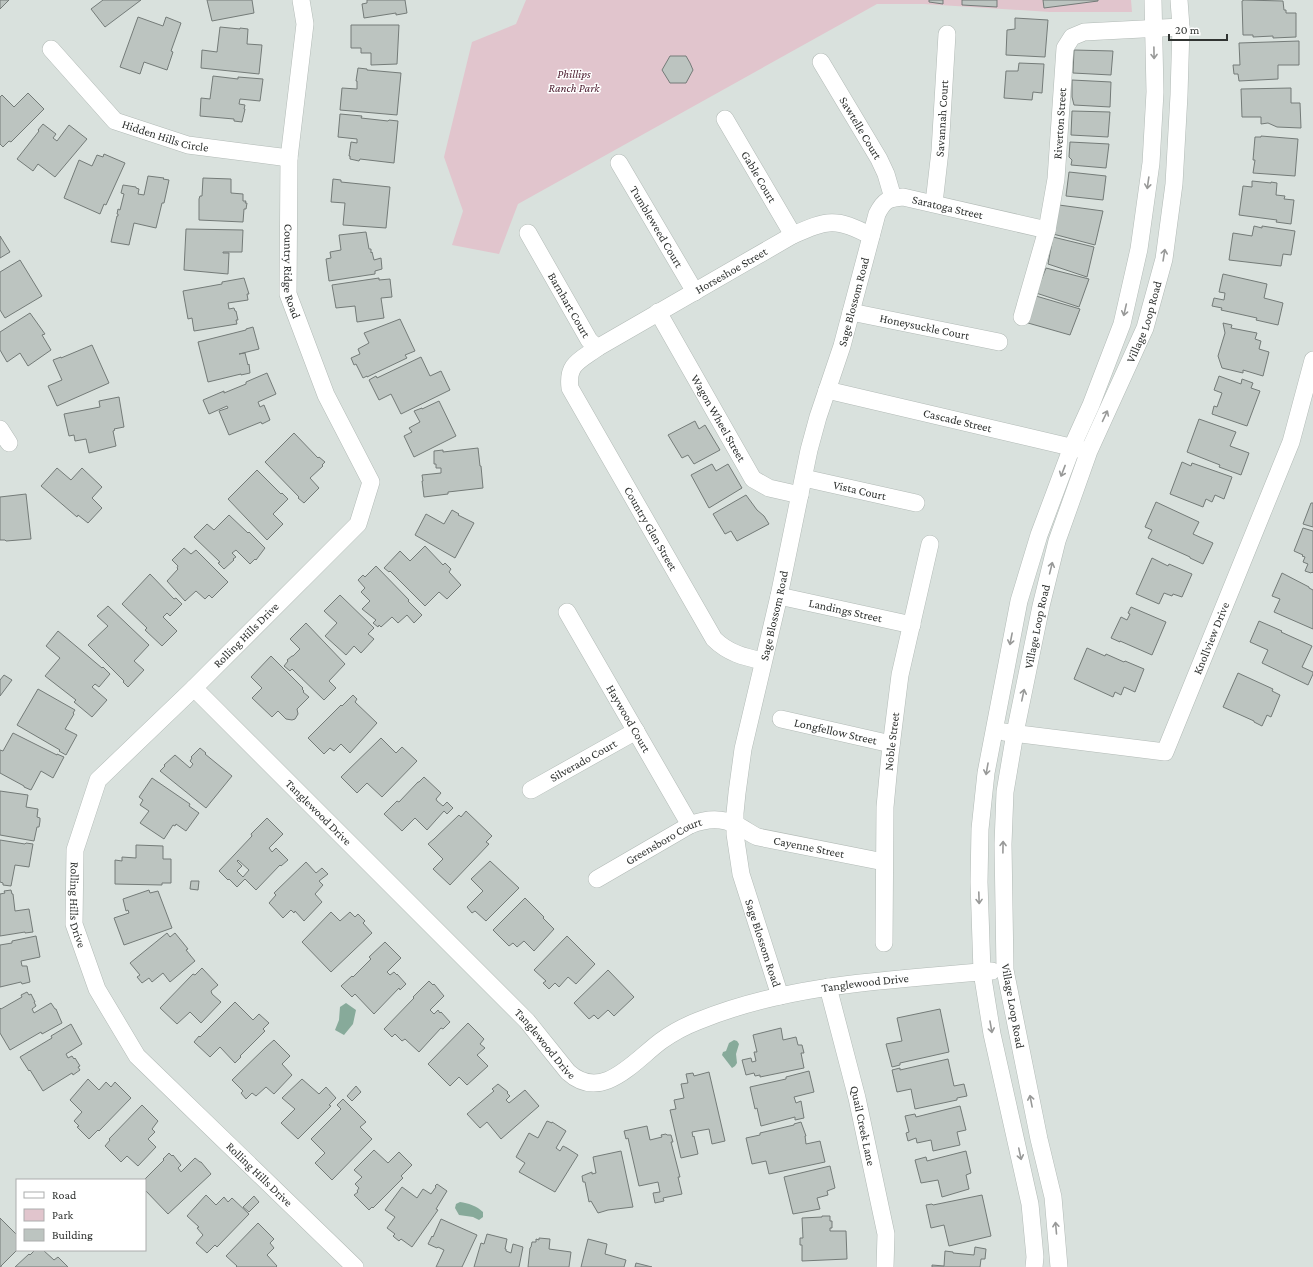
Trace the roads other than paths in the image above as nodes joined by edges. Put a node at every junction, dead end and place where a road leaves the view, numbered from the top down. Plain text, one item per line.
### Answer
1 (301, 0) edge
2 (1153, 0) edge
3 (1179, 0) edge
4 (1181, 27) junction
5 (1154, 28) junction
6 (947, 34) dead end
7 (51, 49) dead end
8 (821, 62) dead end
9 (725, 119) dead end
10 (289, 158) junction
11 (619, 163) dead end
12 (893, 198) junction
13 (934, 204) junction
14 (1047, 230) junction
15 (528, 233) dead end
16 (793, 235) junction
17 (871, 236) junction
18 (695, 292) junction
19 (658, 312) junction
20 (851, 312) junction
21 (1022, 317) dead end
22 (999, 342) dead end
23 (597, 348) junction
24 (1313, 360) edge
25 (572, 368) joint
26 (827, 390) junction
27 (0, 429) edge
28 (9, 443) dead end
29 (1072, 447) junction
30 (1089, 451) junction
31 (804, 478) junction
32 (800, 495) junction
33 (916, 503) dead end
34 (358, 524) joint
35 (930, 544) dead end
36 (779, 596) junction
37 (567, 612) dead end
38 (912, 625) junction
39 (763, 661) junction
40 (194, 688) junction
41 (781, 719) dead end
42 (994, 730) junction
43 (636, 731) junction
44 (1015, 733) junction
45 (891, 744) junction
46 (531, 790) dead end
47 (736, 824) junction
48 (690, 825) junction
49 (884, 862) junction
50 (597, 879) dead end
51 (884, 943) dead end
52 (1004, 970) junction
53 (982, 972) junction
54 (828, 987) junction
55 (780, 996) junction
56 (355, 1267) edge
57 (885, 1267) edge
58 (1034, 1267) edge
59 (1059, 1267) edge

1 - 10 street, Country Ridge Road
2 - 5 street, Village Loop Road
3 - 4 street, Village Loop Road
4 - 5 street, Riverton Street
30 -> 4 street, Village Loop Road
5 - 14 street, Riverton Street
5 -> 29 street, Village Loop Road
6 - 13 street, Savannah Court
7 - 10 street, Hidden Hills Circle
8 - 12 street, Sawtelle Court
9 - 16 street, Gable Court
10 - 34 street, Country Ridge Road
11 - 18 street, Tumbleweed Court
12 - 13 street, Saratoga Street
12 - 17 street
13 - 14 street, Saratoga Street
14 - 21 street, Riverton Street
15 - 23 street, Barnhart Court
16 - 17 street, Horseshoe Street
16 - 18 street, Horseshoe Street
17 - 20 street, Sage Blossom Road
18 - 19 street, Horseshoe Street
19 - 23 street, Horseshoe Street
19 - 32 street, Wagon Wheel Street
20 - 22 street, Honeysuckle Court
20 - 26 street, Sage Blossom Road
23 - 25 street, Barnhart Court
24 - 44 street, Knollview Drive
25 - 39 street, Country Glen Street
26 - 29 street, Cascade Street
26 - 31 street, Sage Blossom Road
27 - 28 street
29 - 30 street, Cascade Street
29 -> 42 street, Village Loop Road
44 -> 30 street, Village Loop Road
31 - 32 street, Sage Blossom Road
31 - 33 street, Vista Court
32 - 36 street, Sage Blossom Road
34 - 40 street, Rolling Hills Drive
35 - 38 street, Noble Street
36 - 38 street, Landings Street
36 - 39 street, Sage Blossom Road
37 - 43 street, Haywood Court
38 - 45 street, Noble Street
39 - 47 street, Sage Blossom Road
40 - 55 street, Tanglewood Drive
40 - 56 street, Rolling Hills Drive
41 - 45 street, Longfellow Street
42 - 44 street, Knollview Drive
42 -> 53 street, Village Loop Road
43 - 46 street, Silverado Court
43 - 48 street, Haywood Court
52 -> 44 street, Village Loop Road
45 - 49 street, Noble Street
47 - 48 street, Greensboro Court
47 - 49 street, Cayenne Street
47 - 55 street, Sage Blossom Road
48 - 50 street, Greensboro Court
49 - 51 street, Noble Street
52 - 53 street, Tanglewood Drive
59 -> 52 street, Village Loop Road
53 - 54 street, Tanglewood Drive
53 -> 58 street, Village Loop Road
54 - 55 street, Tanglewood Drive
54 - 57 street, Quail Creek Lane

